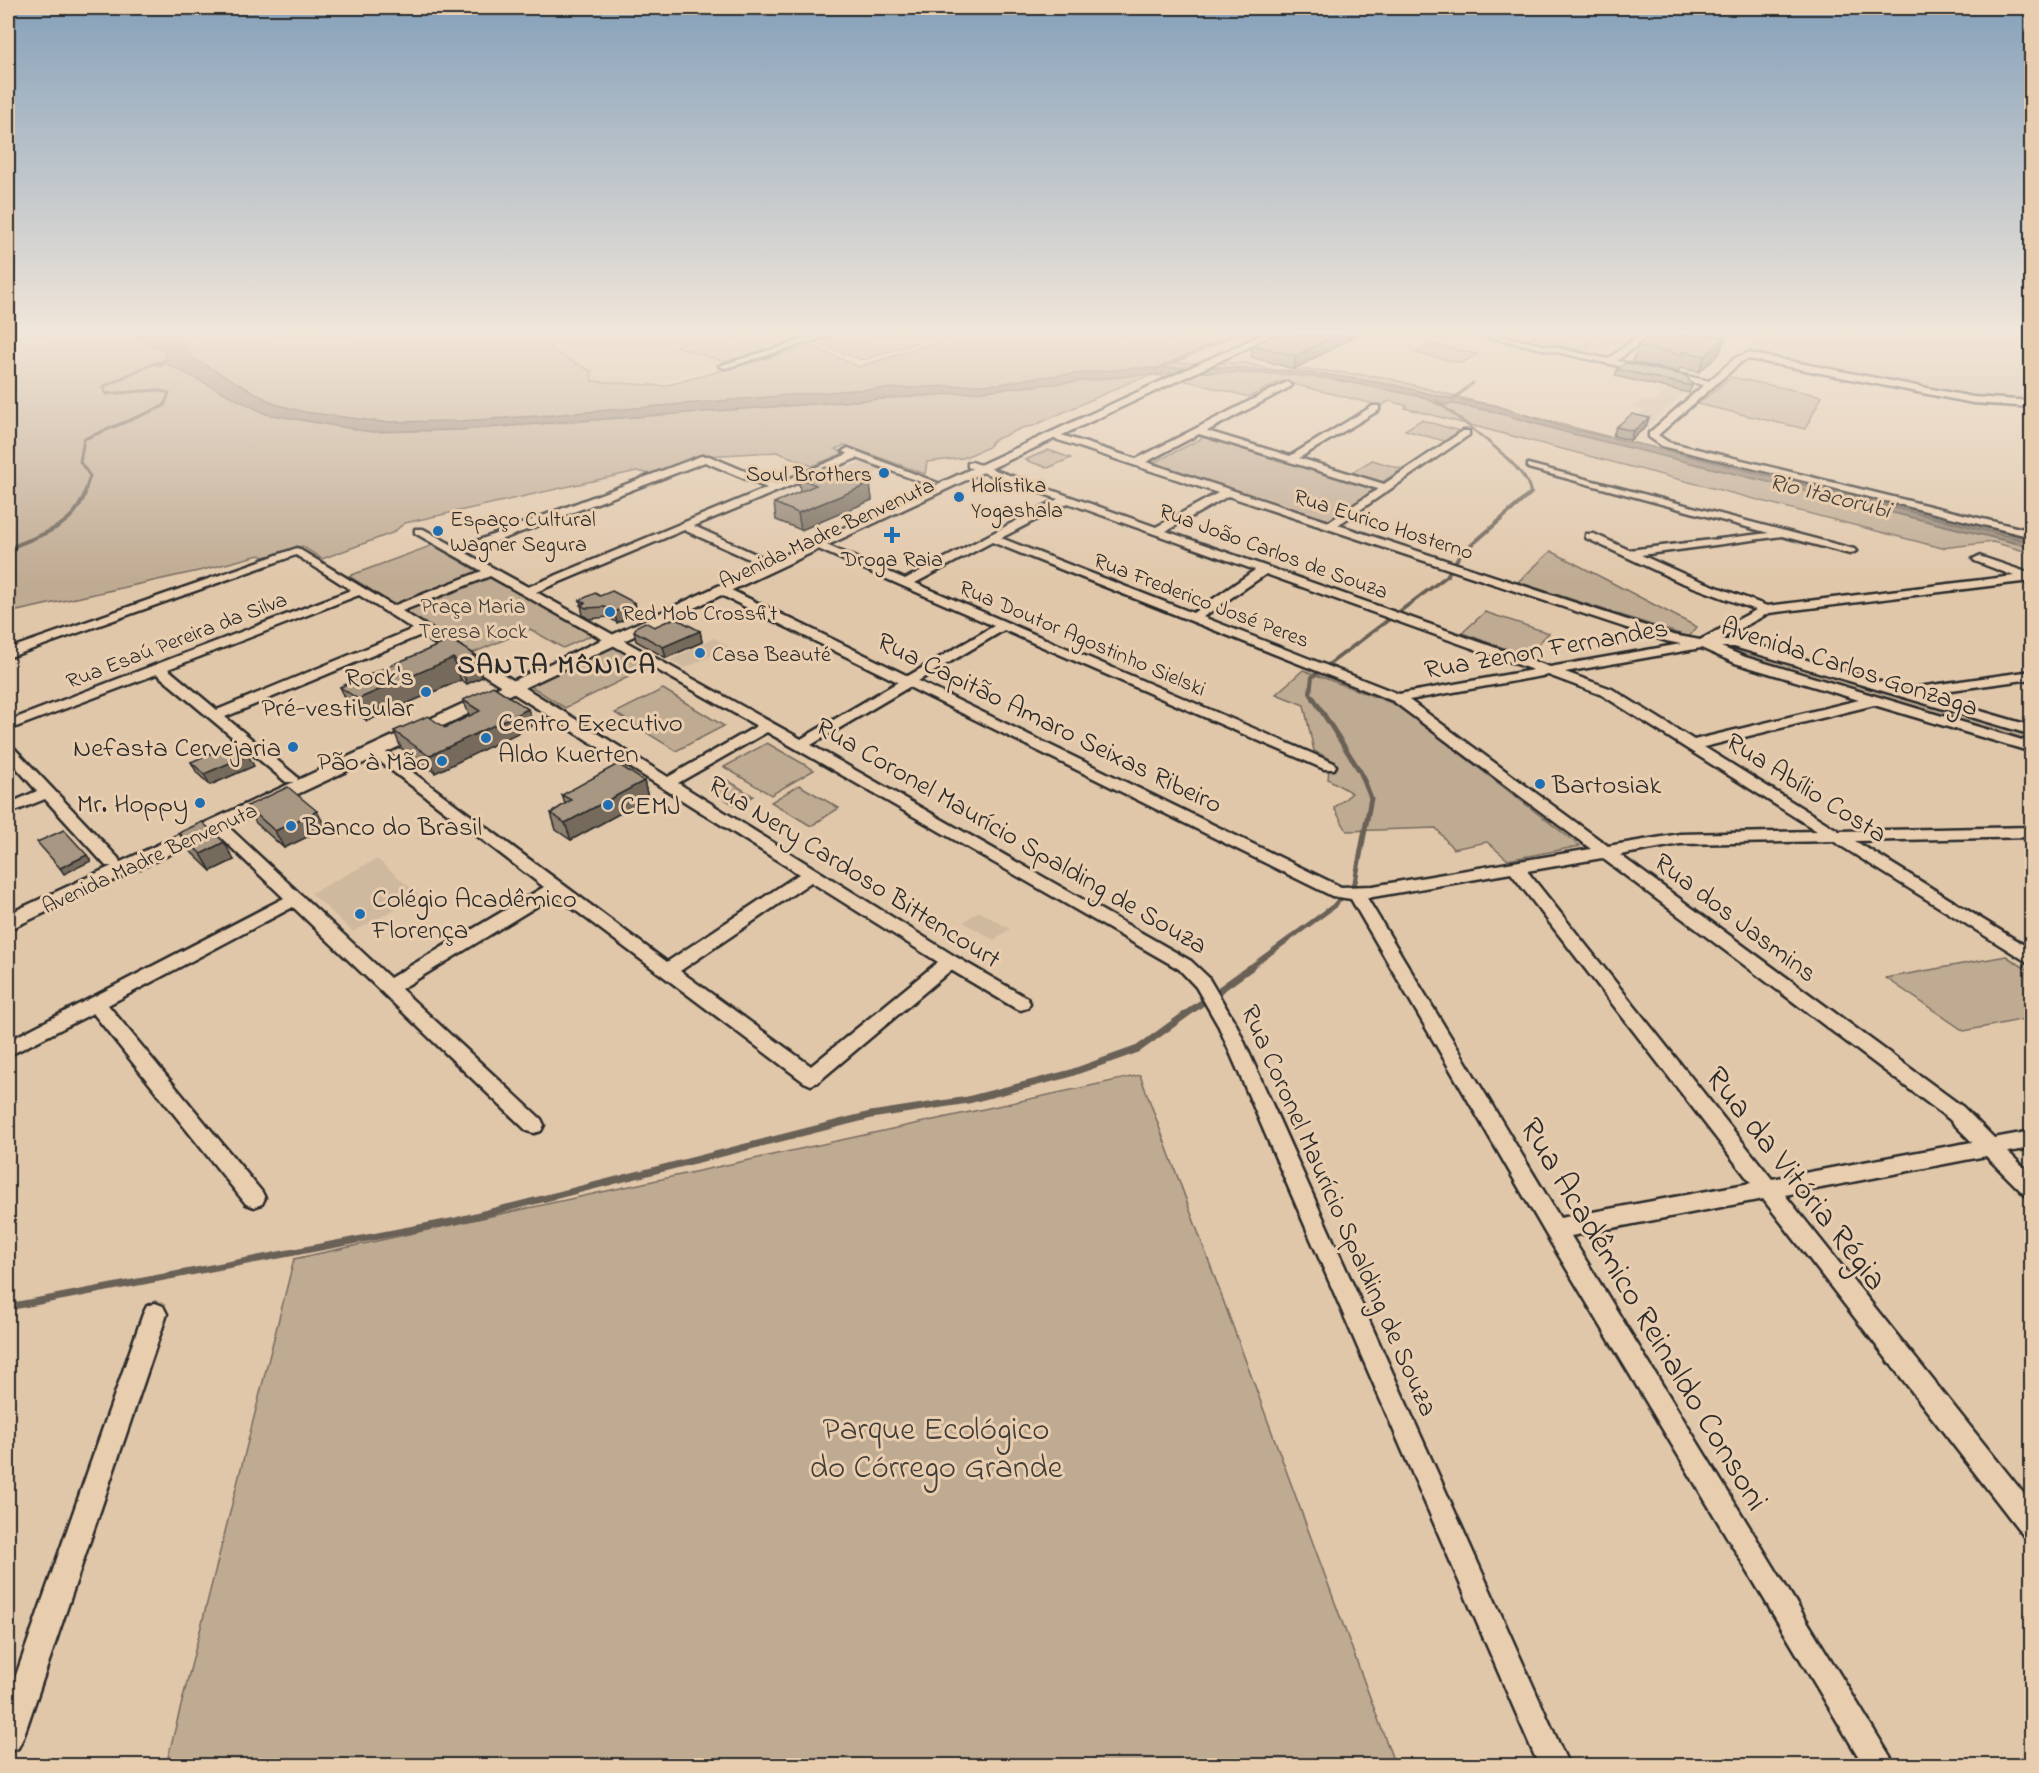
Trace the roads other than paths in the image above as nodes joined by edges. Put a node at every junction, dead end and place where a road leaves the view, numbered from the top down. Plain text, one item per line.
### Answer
1 (1083, 418) edge
2 (1087, 418) edge
3 (1224, 418) edge
4 (1360, 418) edge
5 (1671, 418) edge
6 (1198, 431) junction
7 (1050, 434) junction
8 (1466, 434) dead end
9 (842, 448) dead end
10 (857, 454) junction
11 (1291, 459) junction
12 (1137, 463) junction
13 (1532, 466) dead end
14 (978, 467) junction
15 (933, 483) junction
16 (777, 488) junction
17 (1386, 488) junction
18 (1226, 493) junction
19 (1067, 499) junction
20 (685, 526) junction
21 (1329, 527) junction
22 (419, 531) dead end
23 (1157, 531) junction
24 (1785, 534) junction
25 (2031, 534) edge
26 (1590, 536) dead end
27 (991, 538) junction
28 (820, 546) junction
29 (1850, 551) dead end
30 (458, 552) junction
31 (1629, 554) junction
32 (1979, 559) dead end
33 (762, 561) junction
34 (1265, 570) junction
35 (492, 571) junction
36 (2031, 578) edge
37 (906, 583) junction
38 (360, 591) junction
39 (528, 591) junction
40 (723, 591) junction
41 (1767, 610) junction
42 (392, 611) junction
43 (1194, 618) junction
44 (1004, 626) junction
45 (422, 630) junction
46 (610, 637) junction
47 (1702, 644) junction
48 (8, 653) edge
49 (158, 668) junction
50 (1550, 671) junction
51 (2031, 675) edge
52 (909, 681) junction
53 (507, 684) junction
54 (1902, 692) junction
55 (1398, 698) junction
56 (1875, 700) junction
57 (215, 716) junction
58 (8, 726) edge
59 (767, 726) junction
60 (2031, 731) edge
61 (801, 745) junction
62 (1693, 745) junction
63 (2031, 748) edge
64 (8, 750) edge
65 (375, 751) junction
66 (1329, 766) dead end
67 (291, 779) junction
68 (666, 784) junction
69 (47, 792) junction
70 (8, 809) edge
71 (217, 825) junction
72 (2031, 832) edge
73 (1837, 836) junction
74 (1606, 852) junction
75 (112, 862) junction
76 (1515, 867) junction
77 (811, 874) junction
78 (556, 887) junction
79 (1348, 893) junction
80 (295, 899) junction
81 (8, 910) edge
82 (8, 923) edge
83 (2031, 959) edge
84 (950, 961) junction
85 (667, 971) junction
86 (388, 987) junction
87 (96, 1003) junction
88 (1020, 1003) dead end
89 (8, 1049) edge
90 (534, 1125) dead end
91 (2031, 1139) edge
92 (1989, 1147) junction
93 (1767, 1188) junction
94 (2031, 1189) edge
95 (254, 1198) dead end
96 (1555, 1229) junction
97 (155, 1314) dead end
98 (2031, 1526) edge
99 (8, 1738) edge
100 (1554, 1766) edge
101 (1881, 1766) edge

1 - 7 main road, Avenida Madre Benvenuta
2 - 7 main road, Avenida Madre Benvenuta
3 - 6 street
4 - 11 street
5 - 25 street
6 - 11 street
6 - 12 street
7 - 12 street, Rua Eurico Hosterno
7 - 14 main road, Avenida Madre Benvenuta
8 - 17 street
9 - 10 street
10 - 15 street
10 - 16 street
11 - 17 street
12 - 18 street, Rua Eurico Hosterno
13 - 24 street
14 - 15 main road, Avenida Madre Benvenuta
14 - 19 street, Rua João Carlos de Souza
14 - 28 main road, Avenida Madre Benvenuta
15 - 33 main road, Avenida Madre Benvenuta
16 - 20 street
16 - 30 street
17 - 21 street
18 - 21 street, Rua Eurico Hosterno
18 - 23 street
19 - 23 street, Rua João Carlos de Souza
19 - 27 street
20 - 33 street
20 - 39 street
21 - 47 street, Rua Eurico Hosterno
22 - 30 street, Rua Coronel Maurício Spalding de Souza
23 - 34 street, Rua João Carlos de Souza
24 - 29 street
24 - 31 street
26 - 31 street
27 - 37 street
27 - 43 street, Rua Frederico José Peres
28 - 37 street, Rua Doutor Agostinho Sielski
28 - 40 main road, Avenida Madre Benvenuta
30 - 35 street, Rua Coronel Maurício Spalding de Souza
31 - 41 street
32 - 36 street
33 - 46 main road, Avenida Madre Benvenuta
34 - 43 street
34 - 50 street, Rua João Carlos de Souza
35 - 39 street, Rua Coronel Maurício Spalding de Souza
35 - 42 street
36 - 41 street
37 - 44 street, Rua Doutor Agostinho Sielski
38 - 42 street, Rua Nery Cardoso Bittencourt
38 - 48 street, Rua Nery Cardoso Bittencourt
38 - 49 street, Rua Esaú Pereira da Silva
39 - 46 street, Rua Coronel Maurício Spalding de Souza
40 - 46 main road, Avenida Madre Benvenuta
40 - 52 street, Rua Capitão Amaro Seixas Ribeiro
41 - 47 street
42 - 45 street, Rua Nery Cardoso Bittencourt
43 - 55 street, Rua Frederico José Peres
44 - 52 street
44 - 66 street, Rua Doutor Agostinho Sielski
45 - 53 street, Rua Nery Cardoso Bittencourt
45 - 57 street
46 - 53 main road, Avenida Madre Benvenuta
46 - 59 street, Rua Coronel Maurício Spalding de Souza
47 - 50 street, Rua Zenon Fernandes
47 - 54 street, Avenida Carlos Gonzaga
47 - 56 street, Avenida Carlos Gonzaga
49 - 57 street
49 - 58 street, Rua Esaú Pereira da Silva
50 - 55 street, Rua Zenon Fernandes
50 - 62 street, Rua Abílio Costa
51 - 54 street
52 - 61 street
52 - 79 street, Rua Capitão Amaro Seixas Ribeiro
53 - 65 main road, Avenida Madre Benvenuta
53 - 67 main road, Avenida Madre Benvenuta
53 - 68 street, Rua Nery Cardoso Bittencourt
54 - 60 street, Avenida Carlos Gonzaga
55 - 74 street, Rua dos Jasmins
56 - 62 street
56 - 63 street, Avenida Carlos Gonzaga
57 - 67 street
59 - 61 street, Rua Coronel Maurício Spalding de Souza
59 - 68 street
61 - 100 street, Rua Coronel Maurício Spalding de Souza
62 - 73 street, Rua Abílio Costa
64 - 69 street
65 - 71 main road, Avenida Madre Benvenuta
65 - 78 street
67 - 75 main road, Avenida Madre Benvenuta
68 - 77 street, Rua Nery Cardoso Bittencourt
69 - 70 street
69 - 75 street
71 - 80 street
71 - 82 main road, Avenida Madre Benvenuta
72 - 73 street
73 - 74 street
73 - 83 street, Rua Abílio Costa
74 - 76 street
74 - 92 street, Rua dos Jasmins
75 - 81 main road, Avenida Madre Benvenuta
76 - 79 street
76 - 93 street, Rua da Vitória Régia
77 - 84 street, Rua Nery Cardoso Bittencourt
77 - 85 street
78 - 85 street
78 - 86 street
79 - 96 street, Rua Acadêmico Reinaldo Consoni
80 - 86 street
80 - 87 street
84 - 85 street
84 - 88 street, Rua Nery Cardoso Bittencourt
86 - 90 street
87 - 89 street
87 - 95 street
91 - 92 street
92 - 93 street
92 - 94 street, Rua dos Jasmins
93 - 96 street
93 - 98 street, Rua da Vitória Régia
96 - 101 street, Rua Acadêmico Reinaldo Consoni
97 - 99 street

